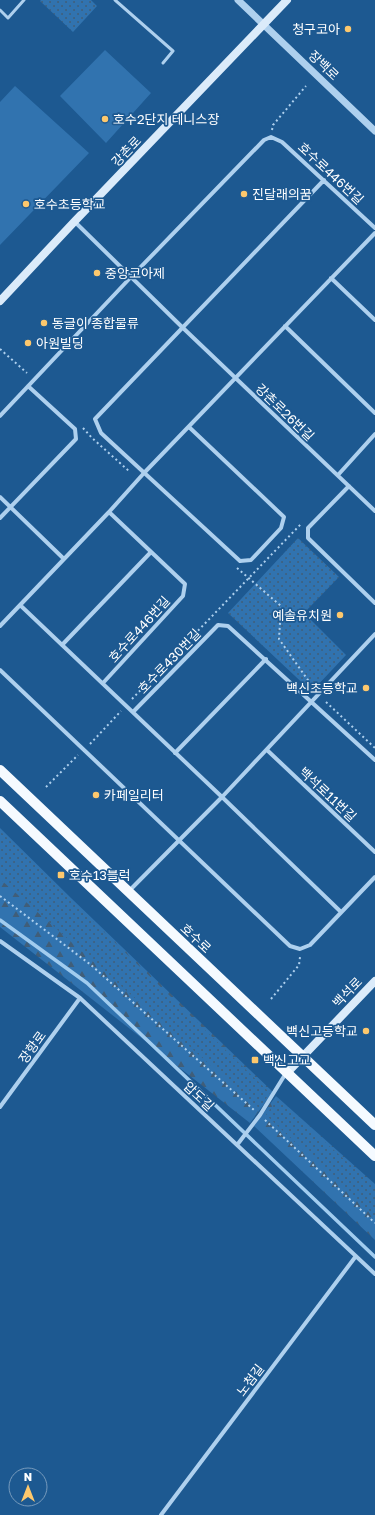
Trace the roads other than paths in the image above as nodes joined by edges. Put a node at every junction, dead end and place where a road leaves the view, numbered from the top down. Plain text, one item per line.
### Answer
1 (24, 0) edge
2 (115, 0) edge
3 (238, 0) edge
4 (287, 0) edge
5 (0, 10) edge
6 (264, 25) junction
7 (163, 63) dead end
8 (375, 131) edge
9 (324, 180) junction
10 (74, 222) junction
11 (375, 228) edge
12 (375, 233) edge
13 (131, 277) junction
14 (331, 278) junction
15 (0, 301) edge
16 (375, 320) edge
17 (285, 326) junction
18 (182, 327) junction
19 (236, 378) junction
20 (28, 386) junction
21 (375, 413) edge
22 (0, 416) edge
23 (189, 427) junction
24 (375, 434) edge
25 (144, 473) junction
26 (338, 475) junction
27 (349, 486) junction
28 (0, 497) edge
29 (10, 507) junction
30 (375, 511) edge
31 (109, 512) junction
32 (0, 518) edge
33 (151, 552) junction
34 (64, 559) junction
35 (375, 603) edge
36 (20, 606) junction
37 (0, 626) edge
38 (375, 634) edge
39 (62, 645) junction
40 (266, 659) junction
41 (0, 670) edge
42 (103, 684) junction
43 (312, 702) junction
44 (133, 712) junction
45 (267, 750) junction
46 (175, 753) junction
47 (375, 760) edge
48 (0, 770) edge
49 (222, 797) junction
50 (0, 802) edge
51 (178, 841) junction
52 (375, 852) edge
53 (375, 877) edge
54 (128, 892) junction
55 (341, 912) junction
56 (0, 942) edge
57 (375, 981) edge
58 (80, 998) junction
59 (302, 1056) junction
60 (287, 1073) junction
61 (0, 1107) edge
62 (375, 1125) edge
63 (237, 1145) junction
64 (375, 1156) edge
65 (356, 1256) junction
66 (375, 1274) edge
67 (161, 1515) edge

1 - 5 lane
2 - 7 lane
3 - 6 street, 장백로
4 - 6 main road, 강촌로
6 - 8 street, 장백로
6 - 10 main road, 강촌로
9 - 11 street, 호수로446번길
9 - 13 street, 호수로446번길
9 - 18 street
10 - 13 street, 강촌로26번길
10 - 15 main road, 강촌로
12 - 14 street
13 - 18 street, 강촌로26번길
13 - 20 street
14 - 16 street
14 - 17 street
17 - 19 street
17 - 21 street
18 - 19 street, 강촌로26번길
18 - 25 street
19 - 23 street
19 - 26 street, 강촌로26번길
20 - 22 street
20 - 29 street
23 - 25 street
23 - 25 street
24 - 26 street
25 - 31 street
26 - 27 street, 강촌로26번길
27 - 30 street, 강촌로26번길
27 - 35 street
28 - 29 street
29 - 32 street
29 - 34 street
31 - 33 street, 호수로446번길
31 - 34 street
33 - 39 street
33 - 42 street, 호수로446번길
34 - 36 street
36 - 37 street
36 - 39 street
38 - 43 street
39 - 42 street
40 - 43 street, 호수로430번길
40 - 44 street, 호수로430번길
40 - 46 street
41 - 51 street
42 - 44 street
43 - 45 street
43 - 47 street, 호수로430번길
44 - 46 street
45 - 49 street
45 - 52 street, 백석로11번길
46 - 49 street
48 - 54 main road, 호수로
49 - 51 street
49 - 55 street
50 - 60 main road
51 - 54 street
51 - 55 street
53 - 55 street
54 - 59 main road, 호수로
56 - 58 street, 압도길
57 - 59 main road, 백석로
58 - 61 street, 장항로
58 - 63 street, 압도길
59 - 60 main road, 백석로
59 - 62 main road, 호수로
60 - 63 street
60 - 64 main road
63 - 65 street, 압도길
65 - 66 street, 압도길
65 - 67 street, 노첨길

